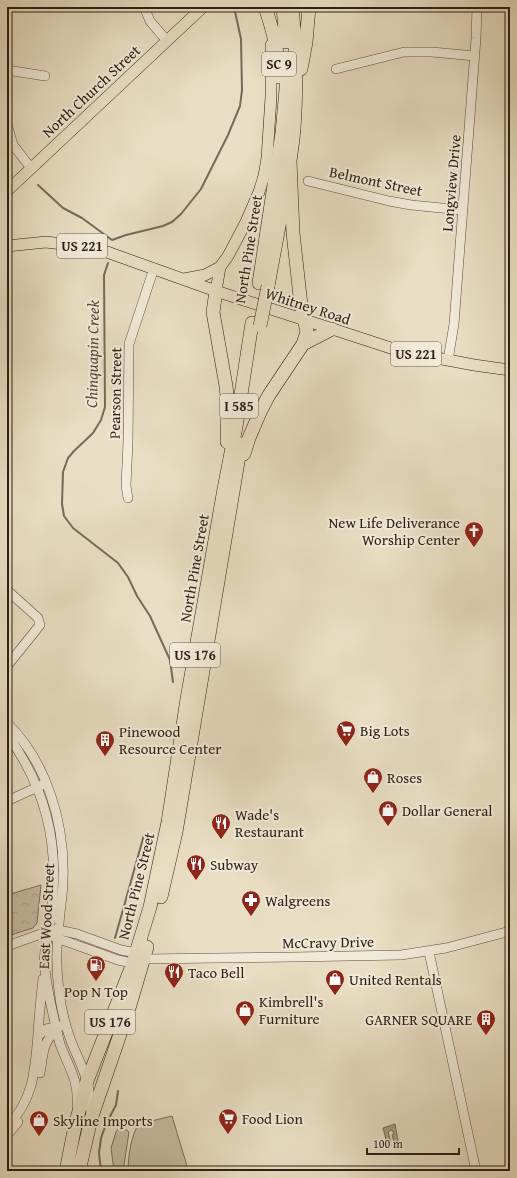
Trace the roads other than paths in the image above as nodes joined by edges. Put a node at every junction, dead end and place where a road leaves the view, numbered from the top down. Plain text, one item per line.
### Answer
1 (144, 7) edge
2 (264, 7) edge
3 (283, 7) edge
4 (292, 7) edge
5 (309, 7) edge
6 (477, 7) edge
7 (201, 10) edge
8 (167, 42) junction
9 (475, 56) junction
10 (336, 69) dead end
11 (7, 70) edge
12 (45, 76) dead end
13 (295, 102) junction
14 (283, 123) junction
15 (7, 124) edge
16 (290, 161) junction
17 (31, 168) junction
18 (308, 181) dead end
19 (7, 191) edge
20 (462, 210) junction
21 (7, 246) edge
22 (220, 267) junction
23 (154, 268) junction
24 (184, 279) junction
25 (263, 284) junction
26 (216, 291) junction
27 (304, 320) junction
28 (332, 329) junction
29 (303, 344) junction
30 (448, 360) junction
31 (510, 370) edge
32 (229, 490) junction
33 (128, 498) dead end
34 (7, 590) edge
35 (7, 666) edge
36 (7, 723) edge
37 (7, 734) edge
38 (42, 786) junction
39 (7, 801) edge
40 (510, 931) edge
41 (48, 933) junction
42 (58, 935) junction
43 (7, 946) edge
44 (428, 952) junction
45 (138, 958) junction
46 (45, 968) junction
47 (41, 998) junction
48 (51, 1006) junction
49 (66, 1025) junction
50 (56, 1029) junction
51 (38, 1036) junction
52 (60, 1045) junction
53 (44, 1048) junction
54 (88, 1081) junction
55 (91, 1119) junction
56 (7, 1126) edge
57 (75, 1126) junction
58 (7, 1134) edge
59 (510, 1169) edge
60 (66, 1171) edge
61 (79, 1171) edge
62 (476, 1171) edge
63 (505, 1171) edge

1 - 8 street
2 - 14 highway, SC 9
2 - 22 main road
3 - 14 highway, North Pine Street / I 585
4 - 13 highway, North Pine Street / I 585
5 - 13 highway, SC 9
6 - 9 street, Longview Drive
7 - 8 main road, North Church Street
8 - 17 main road, North Church Street
9 - 10 street
9 - 20 street, Longview Drive
11 - 12 street
13 - 16 highway, North Pine Street / I 585
14 - 25 highway, North Pine Street / I 585
15 - 17 street
16 - 25 highway, North Pine Street / I 585
16 - 27 highway
17 - 19 main road, North Church Street
18 - 20 street, Belmont Street
20 - 30 street, Longview Drive
21 - 23 main road, Whitney Road / US 221
22 - 24 main road
22 - 26 main road
23 - 24 main road, Whitney Road / US 221
23 - 33 street, Pearson Street
24 - 26 main road, Whitney Road / US 221
25 - 32 highway, North Pine Street / I 585
26 - 27 main road, Whitney Road / US 221
26 - 32 highway
27 - 28 main road, Whitney Road / US 221
27 - 29 highway
28 - 29 highway
28 - 30 main road, Whitney Road / US 221
29 - 32 highway
30 - 31 main road, Whitney Road / US 221
32 - 45 highway, North Pine Street / US 176
34 - 35 street
36 - 38 street, East Wood Street
37 - 38 street, East Wood Street
38 - 39 street
38 - 41 street, East Wood Street
38 - 42 street, East Wood Street
40 - 44 street, McCravy Drive
41 - 42 street, McCravy Drive
41 - 43 street
41 - 46 street, East Wood Street
42 - 45 street, McCravy Drive
42 - 49 street, East Wood Street
44 - 45 street, McCravy Drive
44 - 62 street
45 - 54 highway, North Pine Street / US 176
45 - 55 highway, North Pine Street / US 176
46 - 47 street
46 - 48 street, East Wood Street
47 - 48 street
47 - 51 street
48 - 50 street, East Wood Street
49 - 50 street
49 - 54 street, East Wood Street
50 - 51 street
50 - 52 street, East Wood Street
50 - 53 street
51 - 56 street
52 - 53 street
52 - 57 street, East Wood Street
53 - 58 street
54 - 55 street, East Wood Street
54 - 57 highway, North Pine Street / US 176
55 - 61 highway, North Pine Street / US 176
57 - 60 highway, North Pine Street / US 176
59 - 63 street

